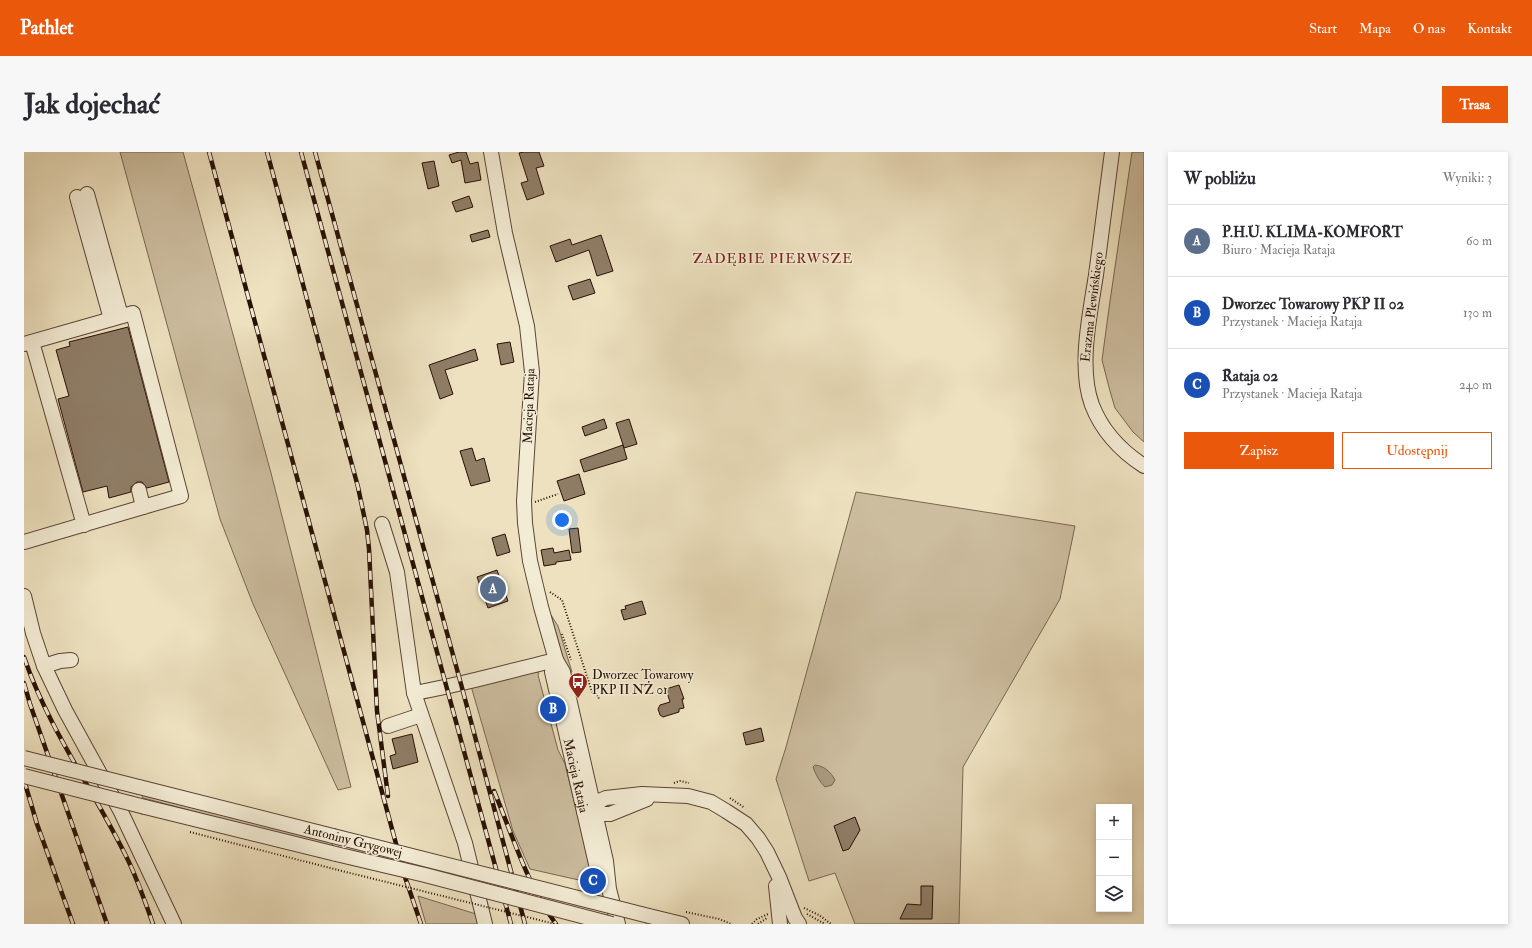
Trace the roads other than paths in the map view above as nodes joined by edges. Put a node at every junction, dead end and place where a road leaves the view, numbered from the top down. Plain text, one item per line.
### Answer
1 (490, 152) edge
2 (1112, 152) edge
3 (82, 195) dead end
4 (116, 318) junction
5 (28, 343) edge
6 (1144, 466) edge
7 (139, 490) dead end
8 (143, 507) junction
9 (382, 524) dead end
10 (84, 525) junction
11 (24, 542) edge
12 (24, 596) edge
13 (26, 613) edge
14 (71, 660) dead end
15 (556, 660) junction
16 (44, 666) junction
17 (414, 693) junction
18 (421, 715) junction
19 (388, 726) dead end
20 (24, 758) edge
21 (24, 776) edge
22 (589, 810) junction
23 (772, 862) junction
24 (801, 918) edge
25 (174, 924) edge
26 (486, 924) edge
27 (612, 924) edge
28 (618, 924) edge
29 (682, 924) edge
30 (780, 924) edge

1 - 15 street, Macieja Rataja
2 - 6 street, Erazma Plewińskiego
3 - 4 street
4 - 5 street
4 - 8 street
5 - 10 street
7 - 8 street
8 - 10 street
9 - 17 street
10 - 11 street
12 - 13 street
13 - 16 street
14 - 16 street
15 - 17 street
15 - 22 street, Macieja Rataja
16 - 25 street
17 - 18 street
18 - 19 street
18 - 26 street
20 - 29 street, Antoniny Grygowej, bridge
21 - 27 street, Antoniny Grygowej, bridge
22 - 23 street
22 - 28 street, Macieja Rataja
23 - 24 street
23 - 30 street

